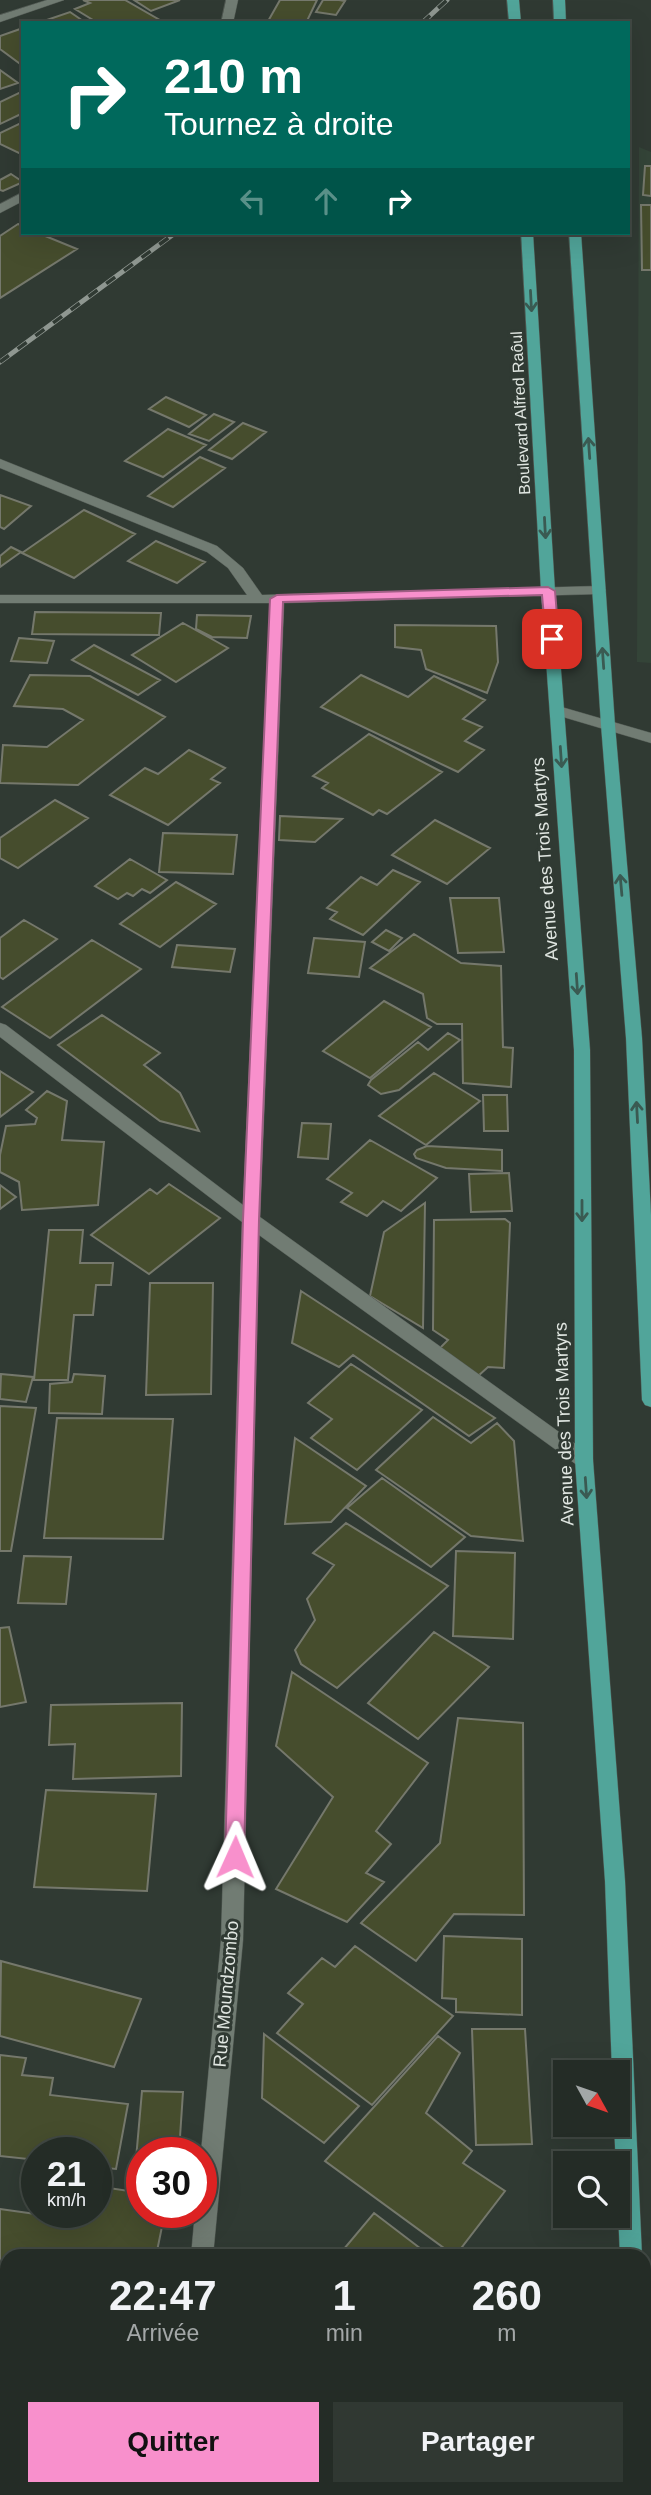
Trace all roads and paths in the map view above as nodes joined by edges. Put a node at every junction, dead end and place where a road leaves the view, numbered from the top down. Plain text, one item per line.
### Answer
1 (58, 0) edge
2 (232, 0) edge
3 (513, 0) edge
4 (559, 0) edge
5 (0, 19) edge
6 (227, 21) edge
7 (514, 21) edge
8 (561, 21) edge
9 (21, 197) edge
10 (0, 209) edge
11 (527, 235) edge
12 (575, 235) edge
13 (0, 463) edge
14 (599, 590) junction
15 (548, 591) junction
16 (257, 599) junction
17 (277, 599) junction
18 (1, 603) edge
19 (558, 711) junction
20 (608, 724) junction
21 (651, 738) edge
22 (0, 1029) edge
23 (251, 1220) junction
24 (651, 1400) edge
25 (584, 1460) junction
26 (203, 2249) edge
27 (631, 2249) edge

1 - 5 street
2 - 6 street
3 - 7 main road
4 - 8 main road
9 - 10 street
11 -> 15 main road, Boulevard Alfred Raôul
14 -> 12 main road
13 - 16 street
14 - 15 street
20 -> 14 main road
15 - 17 street
15 - 19 main road, Avenue des Trois Martyrs
16 - 17 street
16 - 18 street
17 - 23 street, Rue Moundzombo
19 - 20 street
19 -> 25 main road, Avenue des Trois Martyrs
20 - 21 street
24 -> 20 main road
22 - 23 street
23 - 25 street
23 - 26 street, Rue Moundzombo
25 -> 27 main road, Avenue des Trois Martyrs

